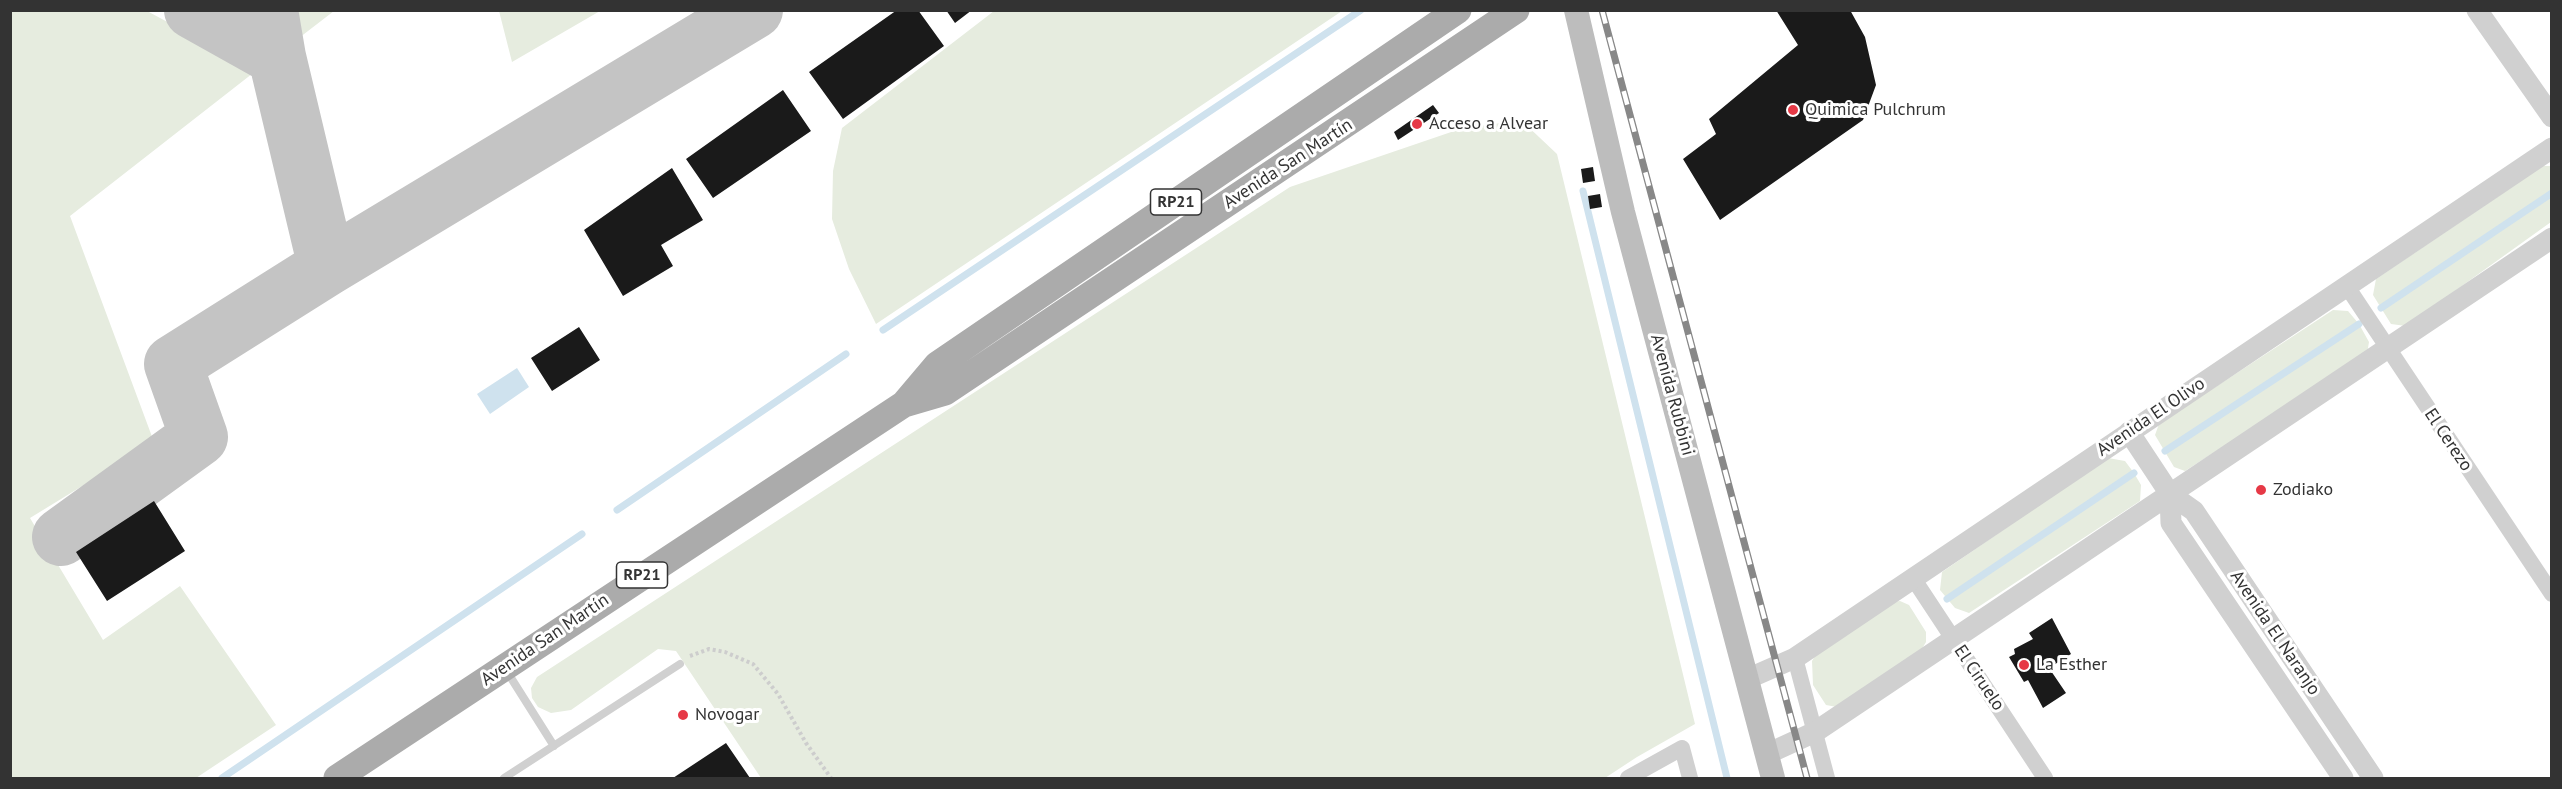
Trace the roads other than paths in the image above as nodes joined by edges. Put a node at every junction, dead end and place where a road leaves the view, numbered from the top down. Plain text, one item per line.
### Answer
1 (1458, 10) edge
2 (1516, 10) edge
3 (1576, 10) edge
4 (2477, 10) edge
5 (2552, 117) edge
6 (2552, 148) edge
7 (2552, 238) edge
8 (2346, 285) junction
9 (2386, 349) junction
10 (904, 404) junction
11 (2129, 432) junction
12 (2170, 494) junction
13 (1913, 578) junction
14 (2552, 594) edge
15 (1953, 640) junction
16 (1795, 658) junction
17 (680, 664) road end
18 (504, 667) junction
19 (1748, 679) junction
20 (1815, 732) junction
21 (554, 746) junction
22 (1767, 754) junction
23 (337, 778) edge
24 (504, 778) edge
25 (1628, 778) edge
26 (1690, 778) edge
27 (1773, 778) edge
28 (1827, 778) edge
29 (2045, 778) edge
30 (2343, 778) edge
31 (2373, 778) edge

1 - 10 main road, Avenida San Martín / RP21
2 - 10 main road, Avenida San Martín / RP21
3 - 19 main road, Avenida Rubbini
4 - 5 street
6 - 8 street, Avenida El Olivo
7 - 9 street
8 - 9 street, El Cerezo
8 - 11 street, Avenida El Olivo
9 - 12 street
9 - 14 street, El Cerezo
10 - 18 main road, Avenida San Martín / RP21
11 - 12 street, Avenida El Naranjo
11 - 13 street, Avenida El Olivo
12 - 15 street
12 - 30 street, Avenida El Naranjo
12 - 31 street, Avenida El Naranjo
13 - 15 street, El Ciruelo
13 - 16 street, Avenida El Olivo
15 - 20 street
15 - 29 street, El Ciruelo
16 - 19 street, Avenida El Olivo
16 - 20 street
17 - 21 lane
18 - 21 lane
18 - 23 main road, Avenida San Martín / RP21
19 - 22 main road, Avenida Rubbini
20 - 22 street
20 - 28 street
21 - 24 lane
22 - 27 main road, Avenida Rubbini
25 - 26 street

